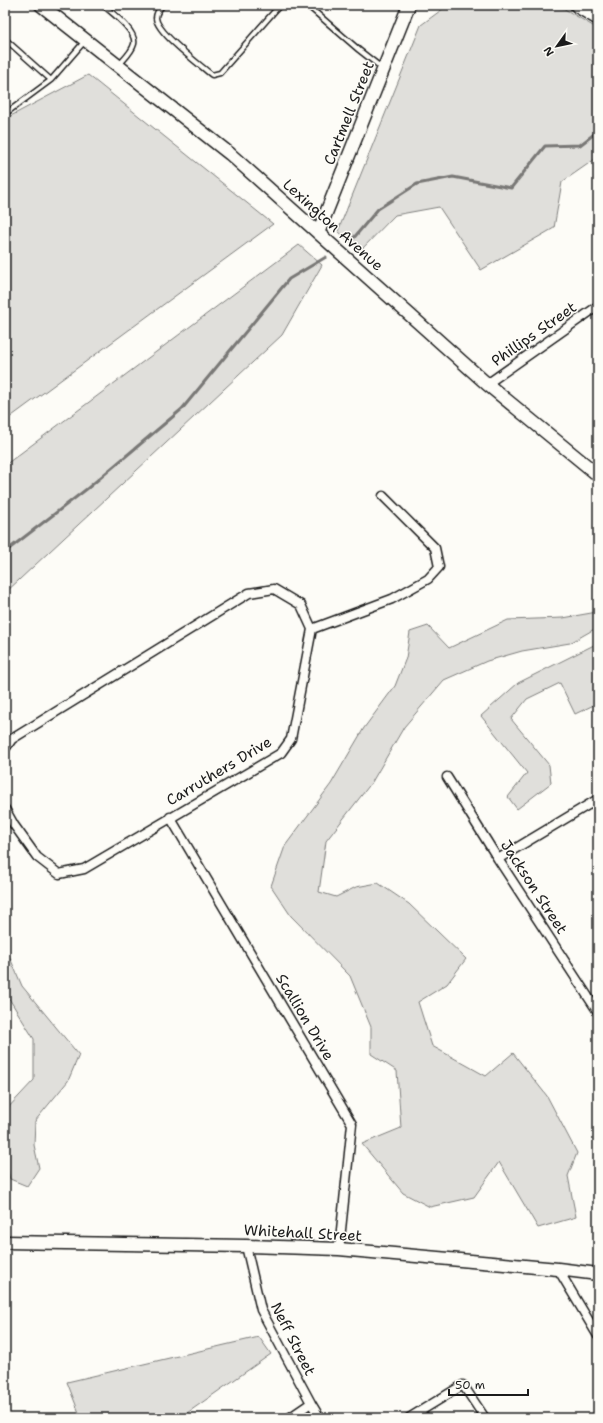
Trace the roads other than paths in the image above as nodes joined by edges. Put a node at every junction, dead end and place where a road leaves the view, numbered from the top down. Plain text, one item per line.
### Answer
1 (41, 5) edge
2 (103, 5) edge
3 (163, 5) edge
4 (280, 5) edge
5 (306, 5) edge
6 (409, 5) edge
7 (578, 5) edge
8 (598, 17) edge
9 (5, 39) edge
10 (86, 40) junction
11 (118, 66) junction
12 (384, 70) junction
13 (51, 80) junction
14 (5, 114) edge
15 (318, 233) junction
16 (598, 306) edge
17 (487, 384) junction
18 (598, 475) edge
19 (383, 496) dead end
20 (312, 629) junction
21 (5, 749) edge
22 (447, 777) dead end
23 (598, 799) edge
24 (5, 809) edge
25 (170, 817) junction
26 (498, 859) junction
27 (594, 998) edge
28 (598, 1012) edge
29 (5, 1242) edge
30 (246, 1246) junction
31 (339, 1249) junction
32 (558, 1269) junction
33 (598, 1274) edge
34 (598, 1336) edge
35 (311, 1403) junction
36 (289, 1418) edge
37 (320, 1418) edge
38 (409, 1418) edge
39 (485, 1418) edge

1 - 10 street, Lexington Avenue
2 - 11 lane
3 - 4 lane
5 - 12 lane
6 - 12 street, Cartmell Street
7 - 8 highway
9 - 13 lane
10 - 11 street, Lexington Avenue
10 - 13 lane
11 - 15 street, Lexington Avenue
12 - 15 street, Cartmell Street
13 - 14 lane
15 - 17 street, Lexington Avenue
16 - 17 street, Phillips Street
17 - 18 street, Lexington Avenue
19 - 20 street
20 - 21 street
20 - 25 street, Carruthers Drive
22 - 26 street, Jackson Street
23 - 26 street
24 - 25 street, Carruthers Drive
25 - 31 street, Scallion Drive
26 - 27 street, Jackson Street
27 - 28 street, Jackson Street
29 - 30 street, Whitehall Street
30 - 31 street, Whitehall Street
30 - 35 street, Neff Street
31 - 32 street, Whitehall Street
32 - 33 street, Whitehall Street
32 - 34 street
35 - 36 street
35 - 37 street, Neff Street
38 - 39 street

